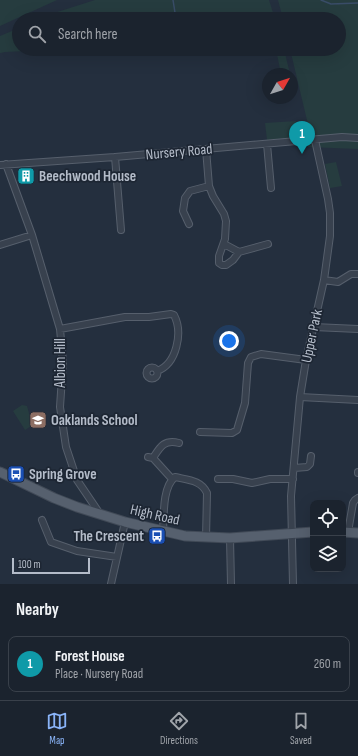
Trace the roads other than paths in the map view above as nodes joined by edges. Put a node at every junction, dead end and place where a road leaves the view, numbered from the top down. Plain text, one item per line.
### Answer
1 (358, 138) edge
2 (315, 140) junction
3 (267, 144) junction
4 (206, 149) junction
5 (115, 157) junction
6 (3, 165) edge
7 (209, 186) junction
8 (271, 188) dead end
9 (189, 224) dead end
10 (121, 230) dead end
11 (32, 235) junction
12 (0, 244) edge
13 (224, 244) junction
14 (268, 244) dead end
15 (239, 252) junction
16 (358, 274) edge
17 (324, 280) junction
18 (314, 327) junction
19 (60, 329) junction
20 (358, 329) edge
21 (306, 360) junction
22 (157, 371) dead end
23 (300, 397) junction
24 (358, 400) edge
25 (200, 432) dead end
26 (179, 443) dead end
27 (311, 456) dead end
28 (294, 468) junction
29 (0, 473) edge
30 (172, 479) junction
31 (218, 479) dead end
32 (293, 479) junction
33 (358, 498) edge
34 (99, 514) junction
35 (42, 520) dead end
36 (125, 522) junction
37 (163, 532) junction
38 (310, 532) edge
39 (346, 532) edge
40 (358, 533) edge
41 (292, 534) junction
42 (206, 538) junction
43 (230, 538) junction
44 (117, 557) junction
45 (111, 584) edge
46 (232, 584) edge
47 (293, 584) edge

1 - 2 street, Nursery Road
2 - 3 street, Nursery Road
2 - 17 street, Upper Park
3 - 4 street, Nursery Road
3 - 8 street
4 - 5 street, Nursery Road
4 - 7 street
5 - 6 street, Nursery Road
5 - 10 street
6 - 11 street, Albion Hill
7 - 9 street
7 - 13 street
11 - 12 street
11 - 19 street, Albion Hill
13 - 15 street
13 - 15 street
14 - 15 street
16 - 17 street
17 - 18 street, Upper Park
18 - 20 street
18 - 21 street, Upper Park
19 - 22 street
19 - 34 street, Albion Hill
21 - 23 street, Upper Park
21 - 25 street
23 - 24 street
23 - 28 street, Upper Park
26 - 30 street
27 - 28 street
28 - 32 street, Upper Park
29 - 34 main road, High Road
30 - 37 street
30 - 42 street
31 - 32 street
32 - 41 street, Upper Park
33 - 39 street
34 - 36 main road, High Road
35 - 44 street
36 - 37 main road, High Road
36 - 44 street
37 - 42 main road, High Road
38 - 41 main road, High Road
39 - 40 main road
41 - 43 main road, High Road
41 - 47 street, Upper Park
42 - 43 main road, High Road
43 - 46 street
44 - 45 street

